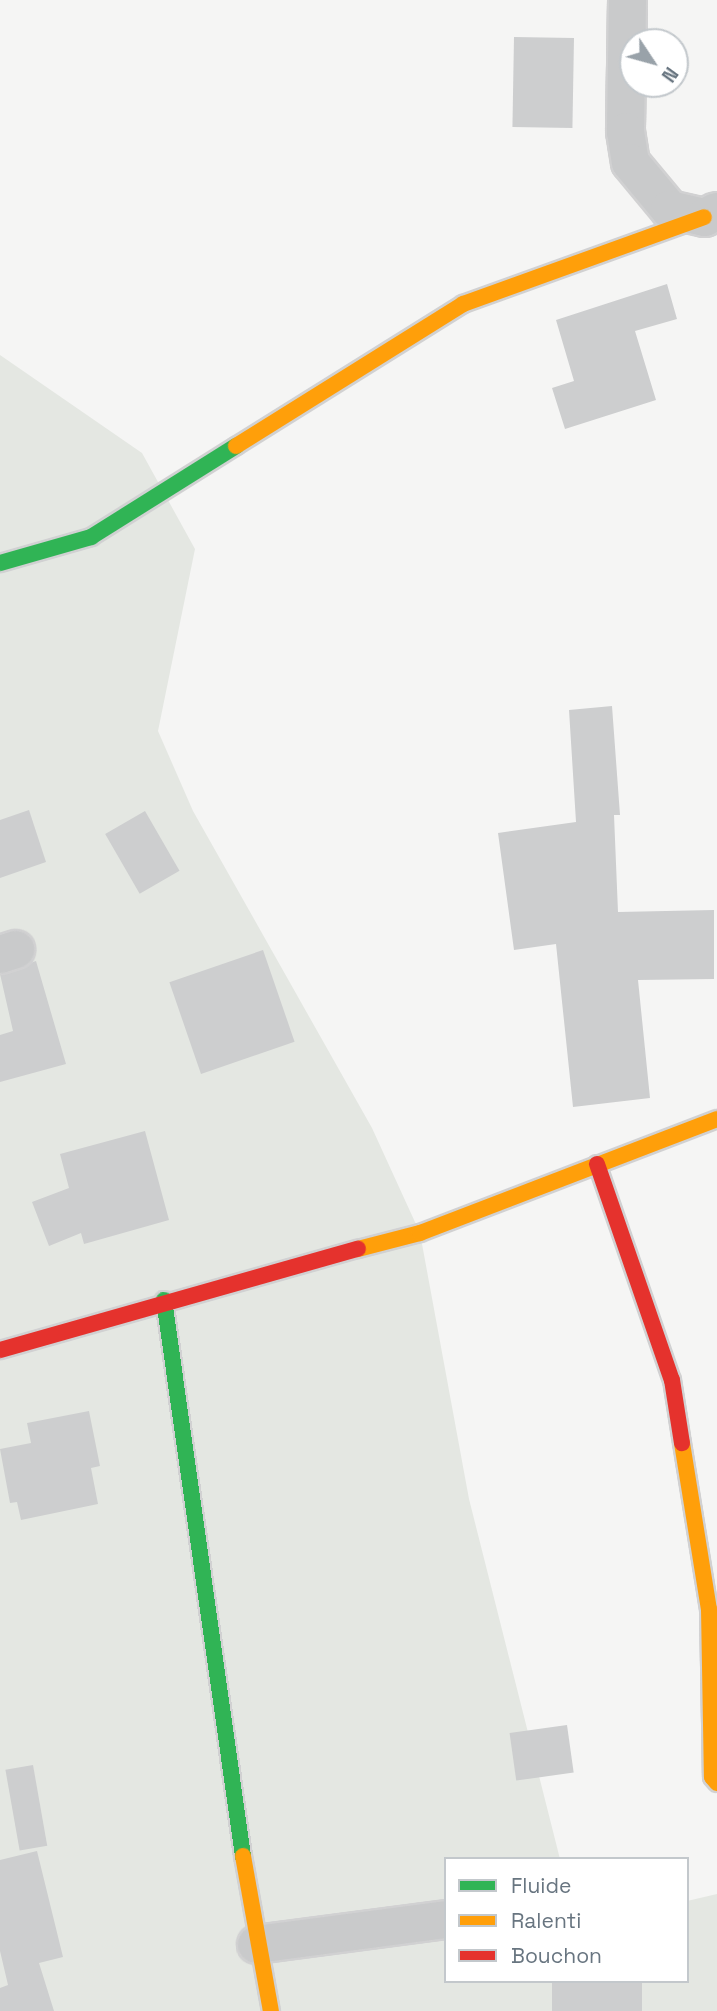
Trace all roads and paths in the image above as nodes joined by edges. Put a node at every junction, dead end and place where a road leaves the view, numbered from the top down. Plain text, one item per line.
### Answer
1 (627, 0) edge
2 (710, 214) edge
3 (0, 564) edge
4 (717, 1119) edge
5 (597, 1164) junction
6 (164, 1300) junction
7 (0, 1350) edge
8 (713, 1606) edge
9 (717, 1783) edge
10 (444, 1919) edge
11 (256, 1944) junction
12 (271, 2011) edge

1 - 2 street
2 - 3 street
4 - 5 street
5 - 6 street
5 - 8 street
6 - 7 street
6 - 11 street
8 - 9 street
10 - 11 street
11 - 12 street

